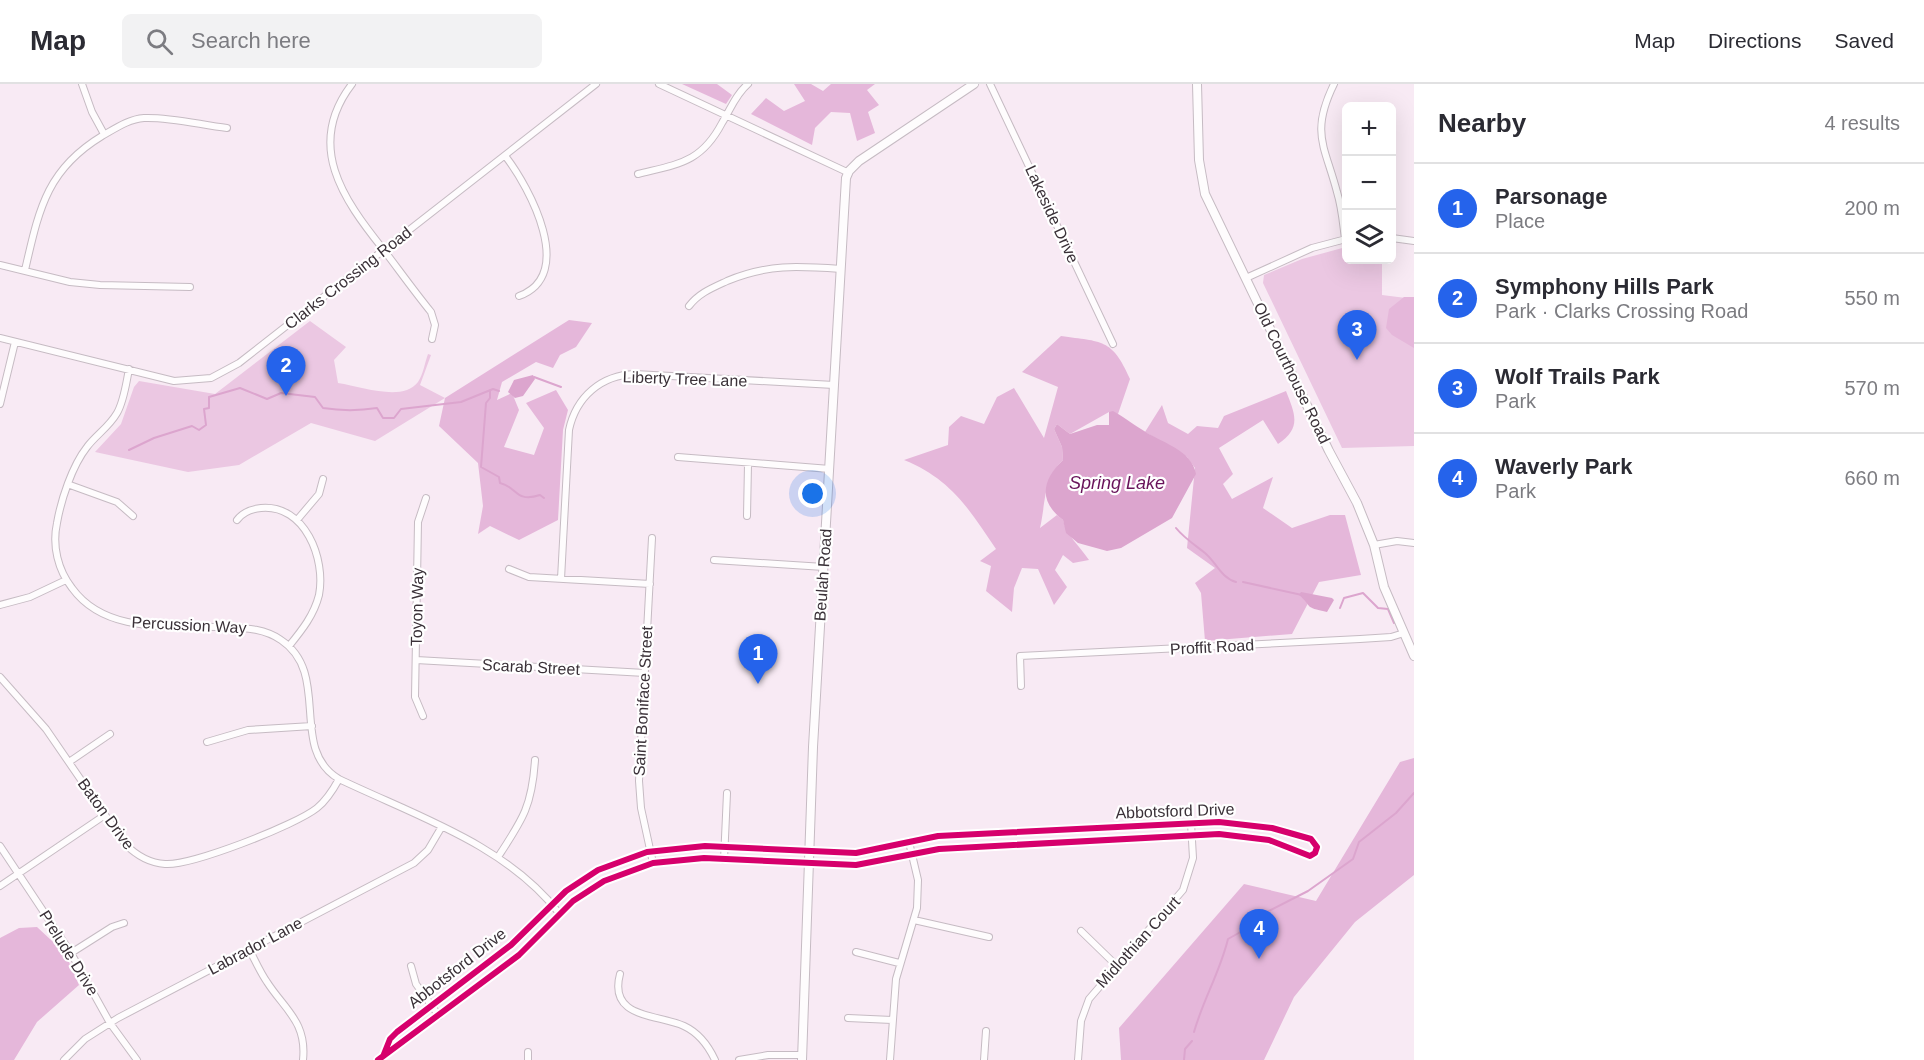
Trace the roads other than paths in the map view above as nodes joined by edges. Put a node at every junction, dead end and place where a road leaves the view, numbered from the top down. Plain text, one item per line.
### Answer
1 (82, 84) edge
2 (352, 84) edge
3 (596, 84) edge
4 (659, 84) edge
5 (748, 84) edge
6 (974, 84) edge
7 (990, 84) edge
8 (1197, 84) edge
9 (1334, 84) edge
10 (726, 116) junction
11 (227, 128) dead end
12 (104, 135) junction
13 (506, 157) junction
14 (847, 172) junction
15 (638, 174) dead end
16 (1342, 214) edge
17 (1396, 239) edge
18 (1342, 240) edge
19 (1414, 241) edge
20 (383, 250) junction
21 (0, 265) edge
22 (841, 268) junction
23 (25, 270) junction
24 (1246, 278) junction
25 (190, 287) dead end
26 (519, 296) dead end
27 (689, 306) dead end
28 (0, 338) edge
29 (432, 339) dead end
30 (15, 342) junction
31 (1113, 344) dead end
32 (129, 369) junction
33 (834, 385) junction
34 (0, 404) edge
35 (678, 457) dead end
36 (748, 464) junction
37 (830, 469) junction
38 (323, 479) dead end
39 (70, 485) junction
40 (426, 498) dead end
41 (133, 516) dead end
42 (747, 516) dead end
43 (237, 520) dead end
44 (297, 520) junction
45 (652, 538) dead end
46 (1414, 543) edge
47 (1374, 545) junction
48 (714, 560) dead end
49 (824, 567) junction
50 (509, 568) dead end
51 (561, 579) junction
52 (66, 580) junction
53 (650, 584) junction
54 (0, 605) edge
55 (1404, 633) junction
56 (289, 646) junction
57 (1414, 656) edge
58 (416, 660) junction
59 (645, 673) junction
60 (0, 677) edge
61 (1021, 686) dead end
62 (423, 716) dead end
63 (312, 726) junction
64 (110, 734) dead end
65 (207, 742) dead end
66 (535, 760) dead end
67 (69, 762) junction
68 (339, 779) junction
69 (727, 793) dead end
70 (105, 816) junction
71 (1191, 823) junction
72 (441, 828) junction
73 (1192, 835) junction
74 (909, 842) junction
75 (0, 846) edge
76 (724, 847) junction
77 (650, 851) junction
78 (810, 851) junction
79 (912, 854) junction
80 (498, 857) junction
81 (724, 860) junction
82 (653, 863) junction
83 (810, 864) junction
84 (19, 874) junction
85 (0, 886) edge
86 (551, 903) junction
87 (559, 913) junction
88 (914, 920) junction
89 (124, 923) dead end
90 (1081, 931) dead end
91 (989, 937) dead end
92 (249, 949) junction
93 (856, 952) dead end
94 (71, 953) junction
95 (899, 963) junction
96 (1116, 965) junction
97 (411, 966) dead end
98 (620, 974) dead end
99 (432, 1006) junction
100 (439, 1016) junction
101 (848, 1018) dead end
102 (892, 1020) junction
103 (110, 1023) junction
104 (986, 1031) dead end
105 (528, 1052) dead end
106 (384, 1054) junction
107 (802, 1058) edge
108 (64, 1060) edge
109 (137, 1060) edge
110 (303, 1060) edge
111 (378, 1060) edge
112 (391, 1060) edge
113 (528, 1060) edge
114 (715, 1060) edge
115 (739, 1060) edge
116 (890, 1060) edge
117 (984, 1060) edge
118 (1078, 1060) edge

1 - 12 street
2 - 20 street
3 - 13 street, Clarks Crossing Road
4 - 10 street
5 - 10 street
6 - 14 main road
7 - 31 street, Lakeside Drive
8 - 24 main road, Old Courthouse Road
9 - 16 street
10 - 14 street
10 - 15 street
11 - 12 street
12 - 23 street
13 - 20 street, Clarks Crossing Road
13 - 26 street
14 - 22 main road, Beulah Road
17 - 19 street
18 - 24 street
20 - 29 street
20 - 32 street, Clarks Crossing Road
21 - 23 street
22 - 27 street
22 - 33 main road, Beulah Road
23 - 25 street
24 - 47 main road, Old Courthouse Road
28 - 30 street, Clarks Crossing Road
30 - 32 street, Clarks Crossing Road
30 - 34 street
32 - 39 street, Percussion Way
33 - 37 main road, Beulah Road
33 - 51 street, Liberty Tree Lane
35 - 36 street
36 - 37 street
36 - 42 street
37 - 49 main road, Beulah Road
38 - 44 street
39 - 41 street
39 - 52 street, Percussion Way
40 - 58 street, Toyon Way
43 - 44 street
44 - 56 street
45 - 53 street, Saint Boniface Street
46 - 47 street
47 - 55 main road, Old Courthouse Road
48 - 49 street
49 - 78 main road, Beulah Road
50 - 51 street
51 - 53 street
52 - 54 street
52 - 56 street, Percussion Way
53 - 59 street, Saint Boniface Street
55 - 57 main road, Old Courthouse Road
55 - 61 street, Proffit Road
56 - 63 street, Percussion Way
58 - 59 street, Scarab Street
58 - 62 street, Toyon Way
59 - 77 street, Saint Boniface Street
60 - 67 street, Baton Drive
63 - 65 street
63 - 68 street, Percussion Way
64 - 67 street
66 - 80 street
67 - 70 street, Baton Drive
68 - 70 street, Baton Drive
68 - 72 street, Percussion Way
69 - 76 street
70 - 84 street
71 - 73 street, Midlothian Court
71 - 73 street, Abbotsford Drive
71 - 74 street, Abbotsford Drive
72 - 80 street, Percussion Way
72 - 92 street, Labrador Lane
73 - 79 street, Abbotsford Drive
73 - 96 street, Midlothian Court
74 - 78 street, Abbotsford Drive
74 - 79 street
75 - 84 street, Prelude Drive
76 - 77 street, Abbotsford Drive
76 - 78 street, Abbotsford Drive
76 - 81 street
77 - 82 street, Saint Boniface Street
77 - 86 street, Abbotsford Drive
78 - 83 main road, Beulah Road
79 - 83 street, Abbotsford Drive
79 - 88 street
80 - 86 street, Percussion Way
81 - 82 street, Abbotsford Drive
81 - 83 street, Abbotsford Drive
82 - 87 street, Abbotsford Drive
83 - 107 main road, Beulah Road
84 - 85 street
84 - 94 street, Prelude Drive
86 - 87 street, Percussion Way
86 - 99 street, Abbotsford Drive
87 - 100 street, Abbotsford Drive
88 - 91 street
88 - 95 street
89 - 94 street
90 - 96 street
92 - 103 street, Labrador Lane
92 - 110 street
93 - 95 street
94 - 103 street, Prelude Drive
95 - 102 street
96 - 118 street, Midlothian Court
97 - 99 street
98 - 114 street
99 - 100 street
99 - 106 street, Abbotsford Drive
100 - 106 street, Abbotsford Drive
101 - 102 street
102 - 116 street
103 - 108 street, Labrador Lane
103 - 109 street, Prelude Drive
104 - 117 street
105 - 113 street
106 - 111 street
106 - 112 street
107 - 115 street

